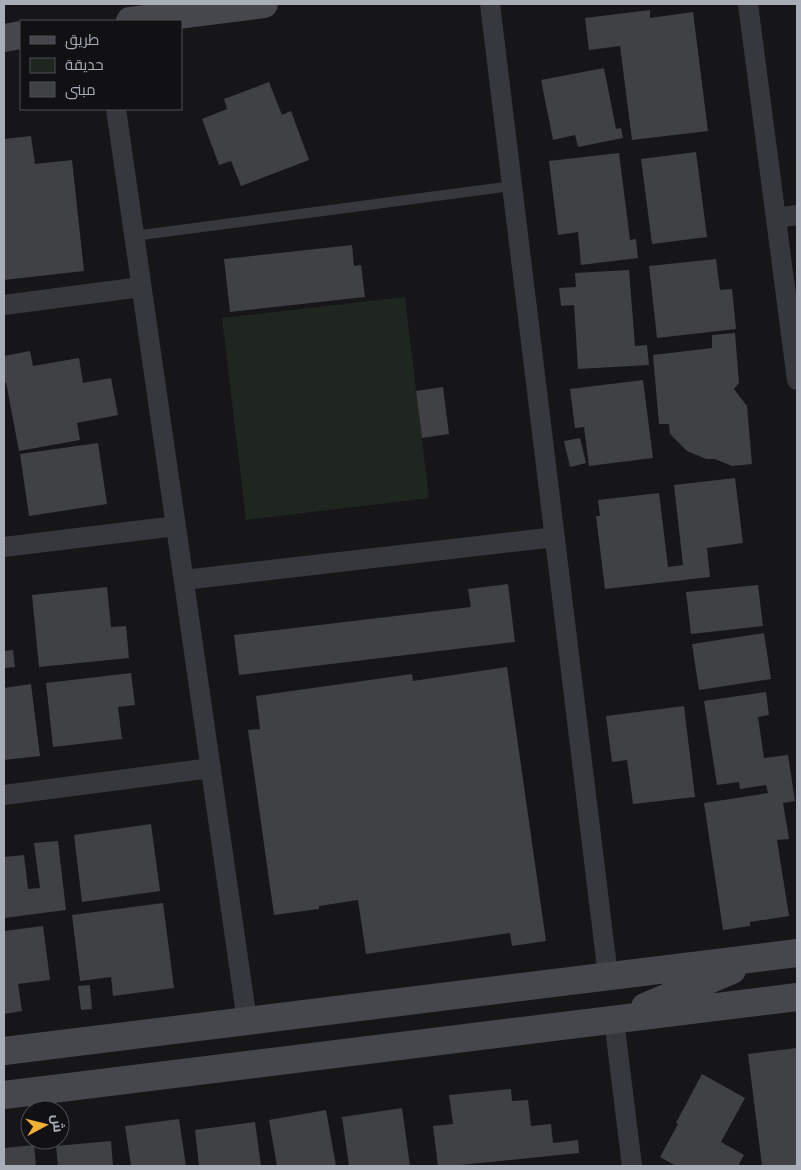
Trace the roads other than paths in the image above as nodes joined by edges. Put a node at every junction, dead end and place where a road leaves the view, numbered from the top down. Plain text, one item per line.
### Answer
1 (264, 4) edge
2 (490, 4) edge
3 (748, 4) edge
4 (138, 20) edge
5 (20, 35) edge
6 (4, 38) edge
7 (116, 110) edge
8 (512, 186) junction
9 (797, 215) edge
10 (777, 218) junction
11 (134, 236) junction
12 (141, 287) junction
13 (4, 304) edge
14 (797, 380) edge
15 (176, 526) junction
16 (555, 537) junction
17 (4, 547) edge
18 (184, 580) junction
19 (211, 768) junction
20 (4, 795) edge
21 (797, 953) edge
22 (761, 957) junction
23 (608, 976) junction
24 (797, 998) edge
25 (614, 1020) junction
26 (247, 1021) junction
27 (4, 1051) edge
28 (4, 1095) edge
29 (632, 1166) edge

1 - 4 street
2 - 8 street
3 - 10 street
5 - 6 street
7 - 11 street
8 - 11 lane
8 - 16 street
9 - 10 street
10 - 14 street
11 - 12 street
12 - 13 street
12 - 15 street
15 - 17 street
15 - 18 street
16 - 18 street
16 - 23 street
18 - 19 street
19 - 20 street
19 - 26 street
21 - 22 street
22 - 23 street
22 - 25 street
23 - 26 street
24 - 25 street
25 - 28 street
25 - 29 street
26 - 27 street

